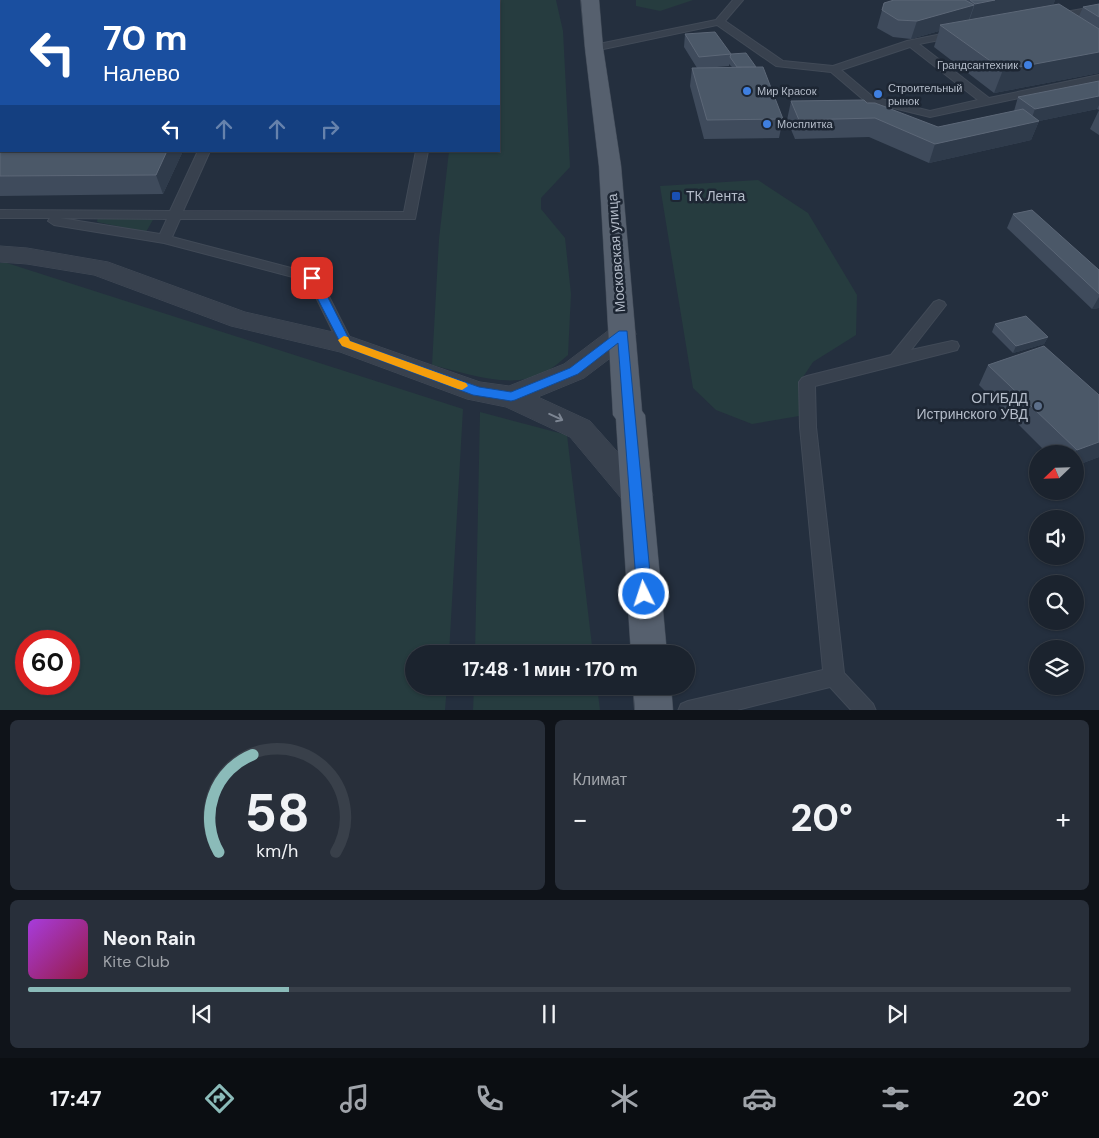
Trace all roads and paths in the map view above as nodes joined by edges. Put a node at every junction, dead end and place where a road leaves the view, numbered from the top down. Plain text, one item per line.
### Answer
1 (590, 0) edge
2 (738, 0) edge
3 (1099, 9) edge
4 (1041, 19) edge
5 (719, 22) junction
6 (964, 32) edge
7 (911, 43) junction
8 (594, 48) junction
9 (834, 69) junction
10 (1099, 78) edge
11 (988, 102) junction
12 (204, 152) edge
13 (422, 152) edge
14 (5, 214) edge
15 (176, 214) junction
16 (164, 239) junction
17 (0, 254) edge
18 (939, 305) dead end
19 (623, 334) junction
20 (346, 344) junction
21 (952, 346) dead end
22 (896, 360) junction
23 (511, 397) junction
24 (636, 495) junction
25 (648, 645) edge
26 (834, 677) junction
27 (653, 695) edge
28 (654, 710) edge
29 (688, 710) edge
30 (866, 710) edge

1 - 8 main road, Московская улица
2 - 5 lane
3 - 4 lane
5 - 8 lane
5 - 9 lane
6 - 7 lane
7 - 9 lane
7 - 11 lane
8 - 19 main road, Московская улица
9 - 11 lane
10 - 11 lane
12 - 15 lane
13 - 15 lane
14 - 15 lane
14 - 16 lane
15 - 16 lane
16 - 20 lane
17 - 20 street
18 - 22 lane
19 - 23 street
19 - 24 main road, Московская улица
20 - 23 street
21 - 22 lane
22 - 26 lane
23 -> 24 street
24 - 25 main road, Московская улица
26 - 29 lane
26 - 30 lane
27 - 28 main road

